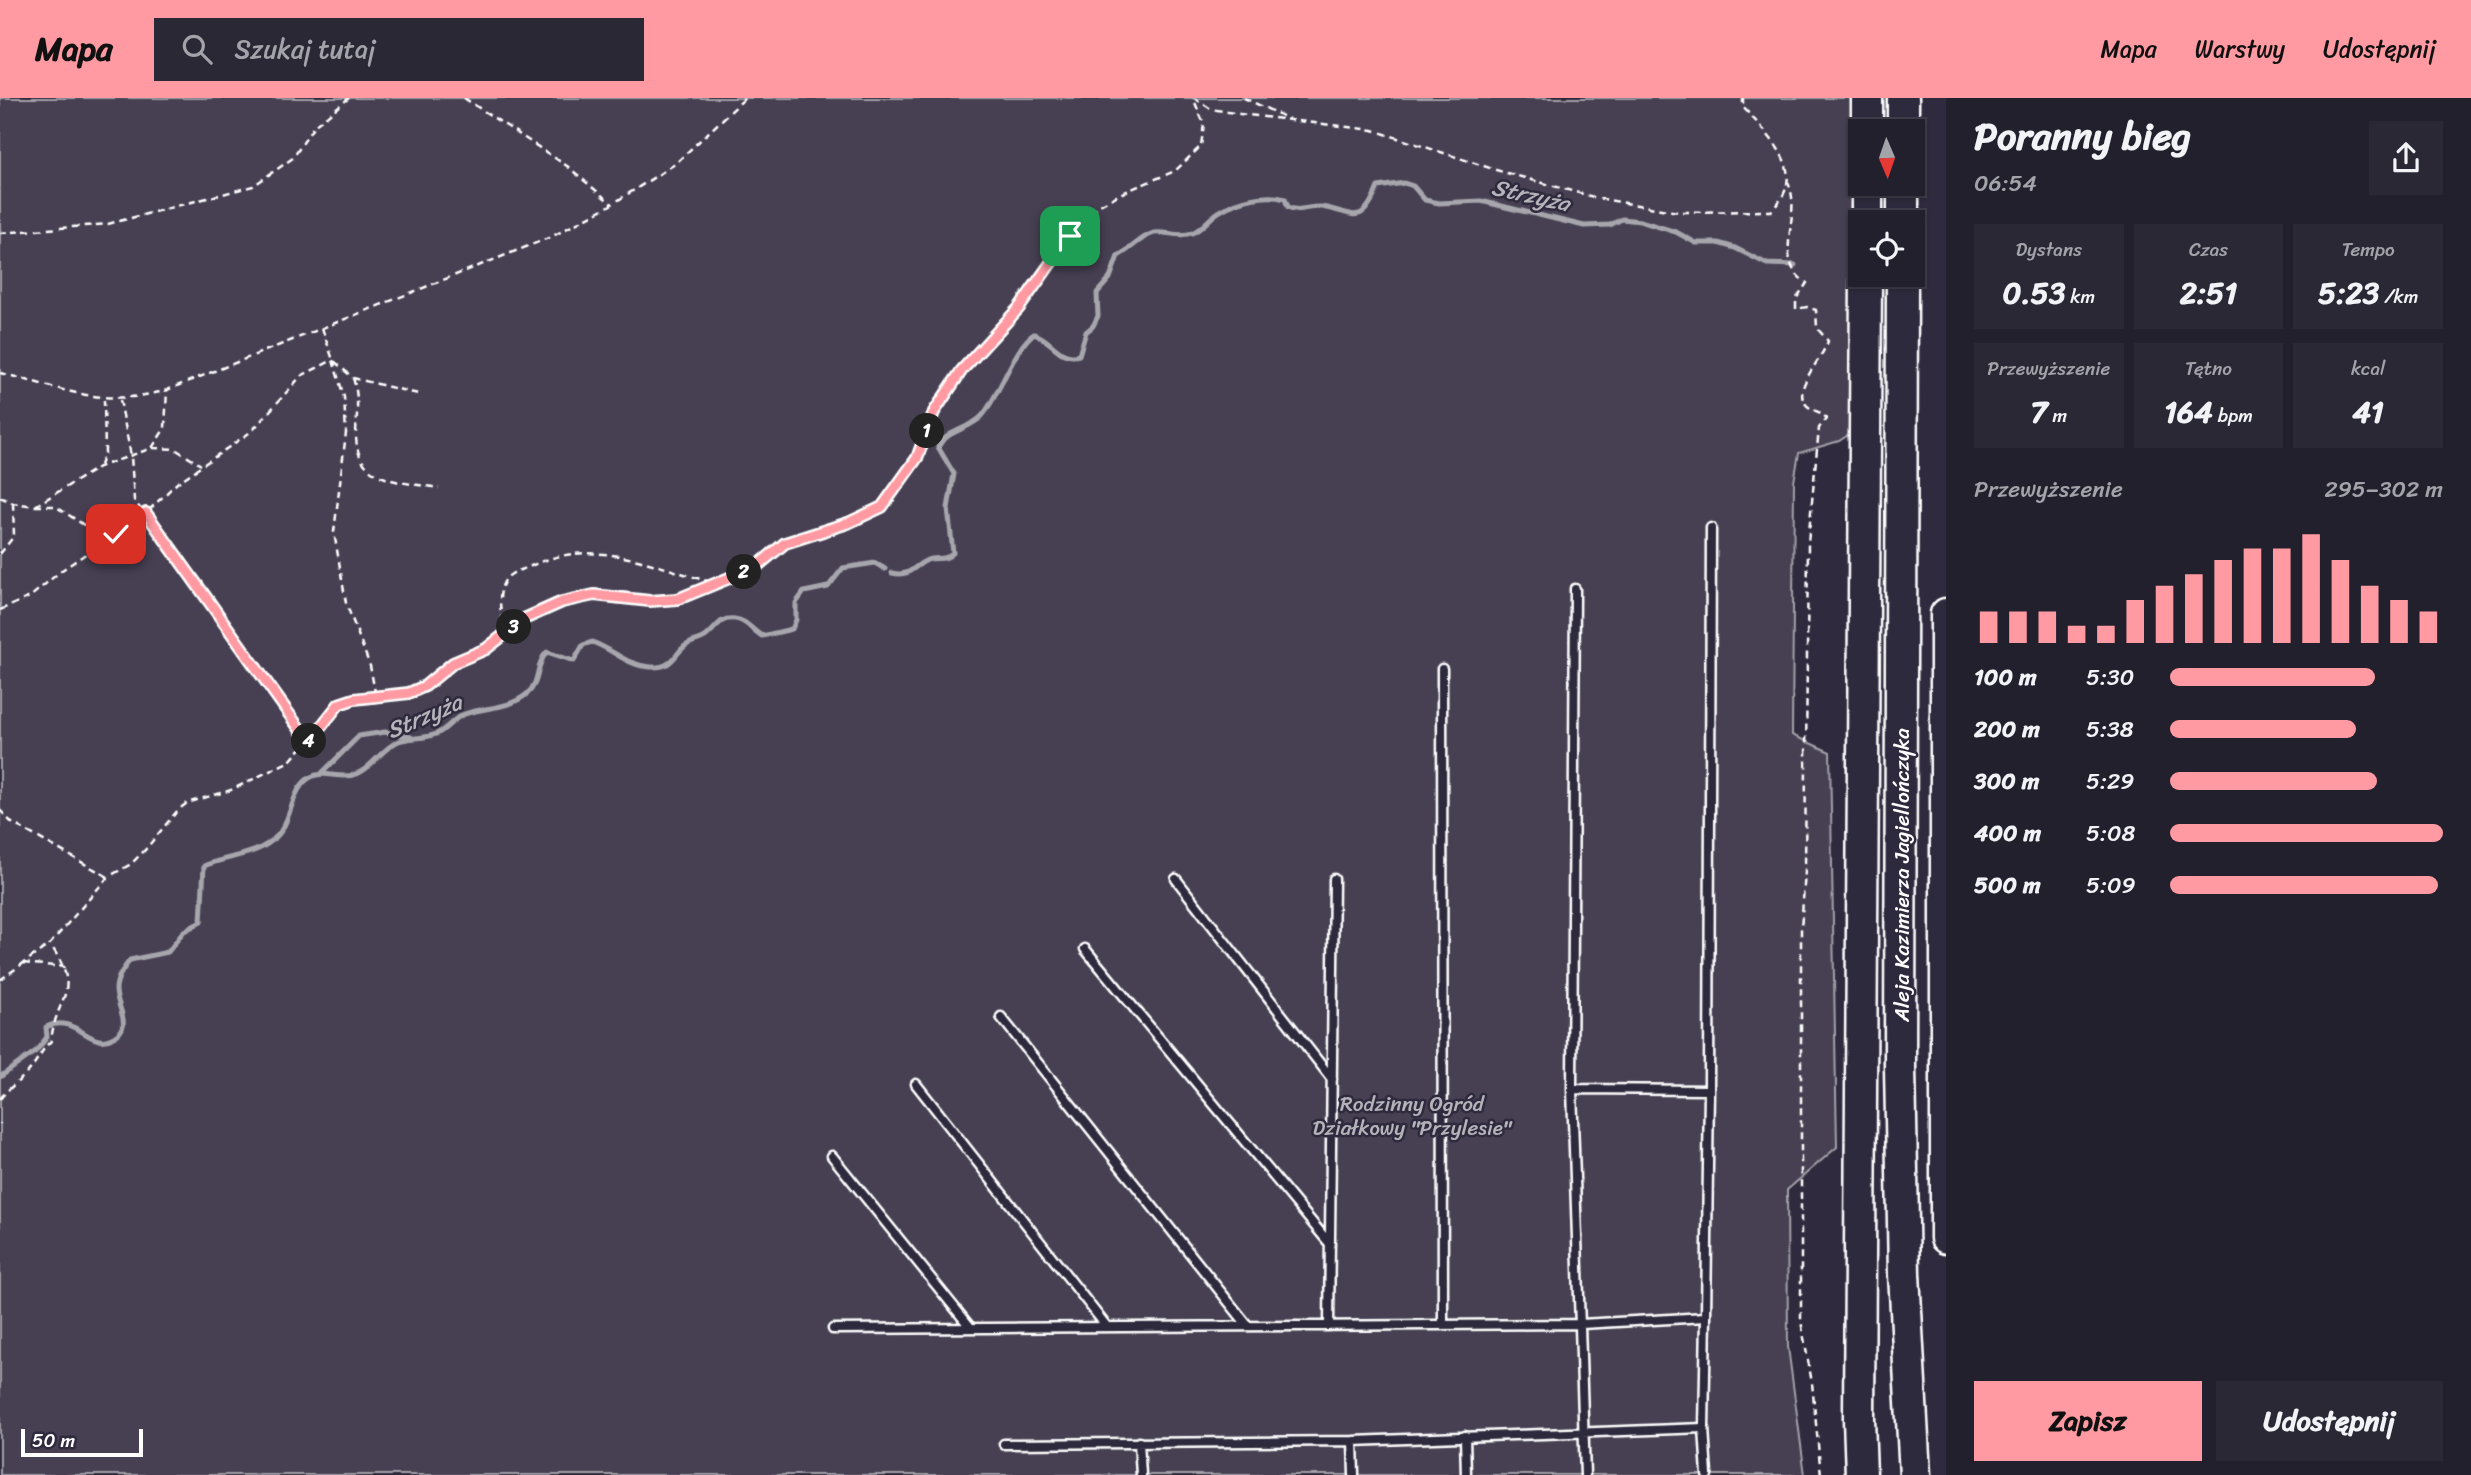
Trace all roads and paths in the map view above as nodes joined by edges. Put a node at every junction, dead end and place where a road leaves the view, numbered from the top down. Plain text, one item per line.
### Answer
1 (349, 98) edge
2 (464, 98) edge
3 (745, 98) edge
4 (1194, 98) edge
5 (1244, 98) edge
6 (1743, 98) edge
7 (1867, 98) edge
8 (1903, 98) edge
9 (1867, 119) edge
10 (1903, 119) edge
11 (1292, 121) junction
12 (1787, 181) junction
13 (612, 204) junction
14 (0, 233) edge
15 (1866, 287) edge
16 (1902, 287) edge
17 (322, 328) junction
18 (333, 360) junction
19 (0, 373) edge
20 (353, 378) junction
21 (167, 390) junction
22 (418, 394) dead end
23 (120, 399) junction
24 (104, 400) junction
25 (152, 448) junction
26 (131, 456) junction
27 (201, 465) junction
28 (99, 467) junction
29 (439, 488) dead end
30 (0, 497) edge
31 (13, 503) junction
32 (35, 506) junction
33 (146, 513) junction
34 (1711, 527) dead end
35 (116, 534) junction
36 (0, 554) edge
37 (717, 584) junction
38 (1575, 589) dead end
39 (0, 610) edge
40 (1946, 614) edge
41 (505, 634) junction
42 (1946, 642) edge
43 (1443, 668) dead end
44 (376, 697) junction
45 (309, 742) junction
46 (0, 810) edge
47 (108, 877) junction
48 (1176, 879) dead end
49 (1334, 879) dead end
50 (50, 944) junction
51 (1085, 949) dead end
52 (23, 963) junction
53 (66, 967) junction
54 (0, 980) edge
55 (1002, 1017) dead end
56 (1332, 1079) junction
57 (916, 1084) dead end
58 (1572, 1089) junction
59 (1709, 1090) junction
60 (0, 1099) edge
61 (832, 1156) dead end
62 (1946, 1238) edge
63 (1330, 1244) junction
64 (1706, 1317) junction
65 (1581, 1324) junction
66 (1443, 1325) junction
67 (1248, 1326) junction
68 (1329, 1326) junction
69 (1107, 1327) junction
70 (971, 1328) junction
71 (833, 1329) dead end
72 (1704, 1428) junction
73 (1584, 1434) junction
74 (1465, 1436) junction
75 (1353, 1441) junction
76 (1139, 1442) junction
77 (1004, 1444) dead end
78 (1141, 1475) edge
79 (1354, 1475) edge
80 (1466, 1475) edge
81 (1585, 1475) edge
82 (1707, 1475) edge
83 (1821, 1475) edge
84 (1861, 1475) edge
85 (1915, 1475) edge

1 - 14 path
2 - 13 path
3 - 13 path
4 - 11 path
4 - 37 path
5 - 11 path
6 - 12 path
7 - 9 highway
8 - 10 highway
11 - 12 path
12 - 83 path
13 - 17 path
15 - 84 highway
16 - 85 highway, Aleja Kazimierza Jagiellończyka
17 - 18 path
17 - 21 path
18 - 20 path
18 - 27 path
18 - 44 path
19 - 24 path
20 - 22 path
20 - 29 path
21 - 23 path
21 - 25 path
23 - 24 path
23 - 26 path
24 - 28 path
25 - 26 path
25 - 27 path
26 - 28 path
26 - 33 path
27 - 33 path
28 - 32 path
30 - 31 path
31 - 32 path
31 - 36 path
32 - 35 path
33 - 35 path
33 - 45 path
34 - 59 lane
35 - 39 path
37 - 41 path
37 - 41 path
38 - 58 lane
40 - 42 highway, Aleja Kazimierza Jagiellończyka
41 - 44 path
42 - 62 highway, Aleja Kazimierza Jagiellończyka
43 - 66 lane
44 - 45 path
45 - 47 path
46 - 47 path
47 - 50 path
48 - 56 lane
49 - 56 lane
50 - 52 path
50 - 53 path
51 - 63 lane
52 - 53 path
52 - 54 path
53 - 60 path
55 - 67 lane
56 - 63 lane
57 - 69 lane
58 - 59 lane
58 - 65 lane
59 - 64 lane
61 - 70 lane
63 - 68 lane
64 - 65 lane
64 - 72 lane
65 - 66 lane
65 - 73 lane
66 - 68 lane
67 - 68 lane
67 - 69 lane
69 - 70 lane
70 - 71 lane
72 - 73 lane
72 - 82 lane
73 - 74 lane
73 - 81 lane
74 - 75 lane
74 - 80 lane
75 - 76 lane
75 - 79 lane
76 - 77 lane
76 - 78 lane

